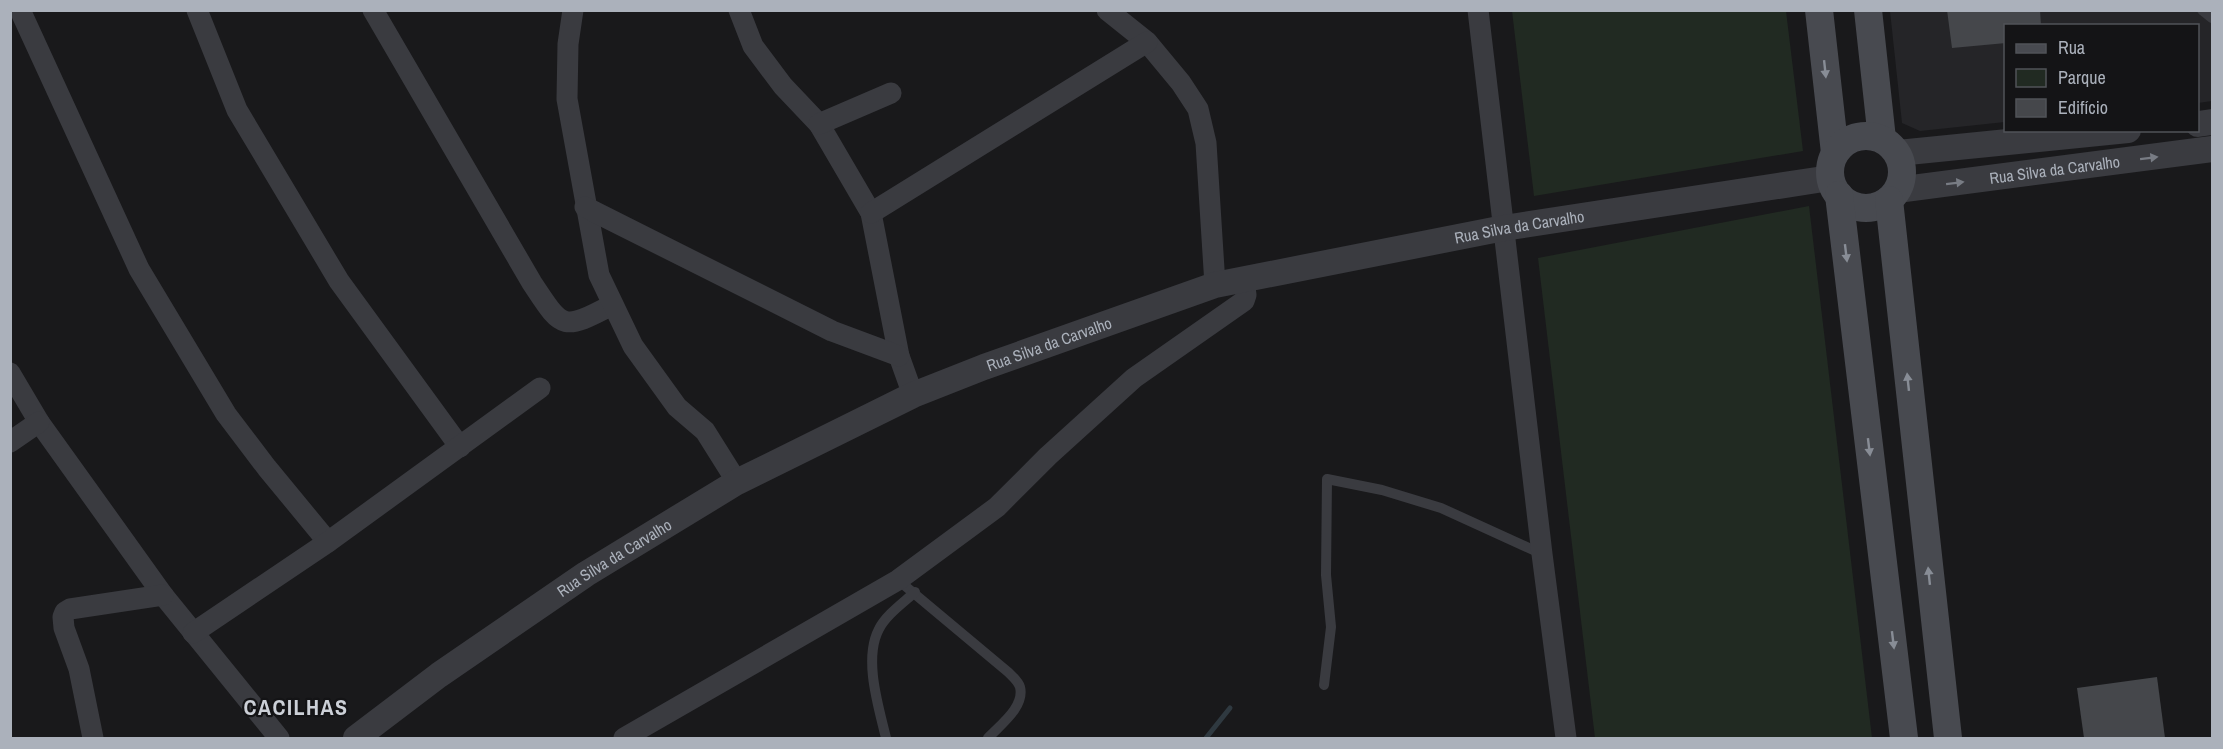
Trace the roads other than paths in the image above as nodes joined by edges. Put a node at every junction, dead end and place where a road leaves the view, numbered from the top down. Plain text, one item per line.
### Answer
1 (20, 10) edge
2 (197, 10) edge
3 (373, 10) edge
4 (573, 10) edge
5 (739, 10) edge
6 (1107, 10) edge
7 (1478, 10) edge
8 (1819, 10) edge
9 (1868, 10) edge
10 (2202, 10) edge
11 (2212, 18) edge
12 (1147, 42) junction
13 (891, 93) dead end
14 (819, 124) junction
15 (2098, 132) edge
16 (1890, 146) junction
17 (2212, 149) edge
18 (1834, 176) junction
19 (1893, 195) junction
20 (585, 207) junction
21 (871, 213) junction
22 (1504, 228) junction
23 (1244, 280) junction
24 (1215, 285) junction
25 (612, 305) junction
26 (898, 356) junction
27 (10, 373) edge
28 (540, 388) dead end
29 (913, 395) junction
30 (39, 422) junction
31 (10, 442) edge
32 (460, 447) junction
33 (737, 482) junction
34 (328, 542) junction
35 (1542, 554) junction
36 (907, 586) junction
37 (163, 595) junction
38 (193, 633) junction
39 (1324, 685) dead end
40 (93, 738) edge
41 (279, 738) edge
42 (356, 738) edge
43 (624, 738) edge
44 (886, 738) edge
45 (988, 738) edge
46 (1566, 738) edge
47 (1904, 738) edge
48 (1948, 738) edge

1 - 34 street
2 - 32 street
3 - 25 street
4 - 20 street
5 - 14 street
6 - 12 street
7 - 22 street
8 -> 18 main road
9 - 16 main road
10 - 11 lane
12 - 21 street
12 - 24 street
13 - 14 street
14 - 21 street
15 - 16 street, Rua Silva da Carvalho
16 - 18 main road
16 - 19 main road
19 -> 17 street, Rua Silva da Carvalho
18 - 19 main road
18 - 22 street, Rua Silva da Carvalho
18 -> 47 main road
48 -> 19 main road
20 - 25 street
20 - 26 street
21 - 26 street
22 - 23 street, Rua Silva da Carvalho
22 - 35 street
23 - 24 street, Rua Silva da Carvalho
23 - 36 street
24 - 29 street, Rua Silva da Carvalho
25 - 33 street
26 - 29 street
27 - 30 street
28 - 32 street
29 - 33 street, Rua Silva da Carvalho
30 - 31 street
30 - 37 street
32 - 34 street
33 - 42 street, Rua Silva da Carvalho
34 - 38 street
35 - 39 lane
35 - 46 street
36 - 43 street
36 - 44 lane
36 - 45 lane
37 - 38 street
37 - 40 street
38 - 41 street

